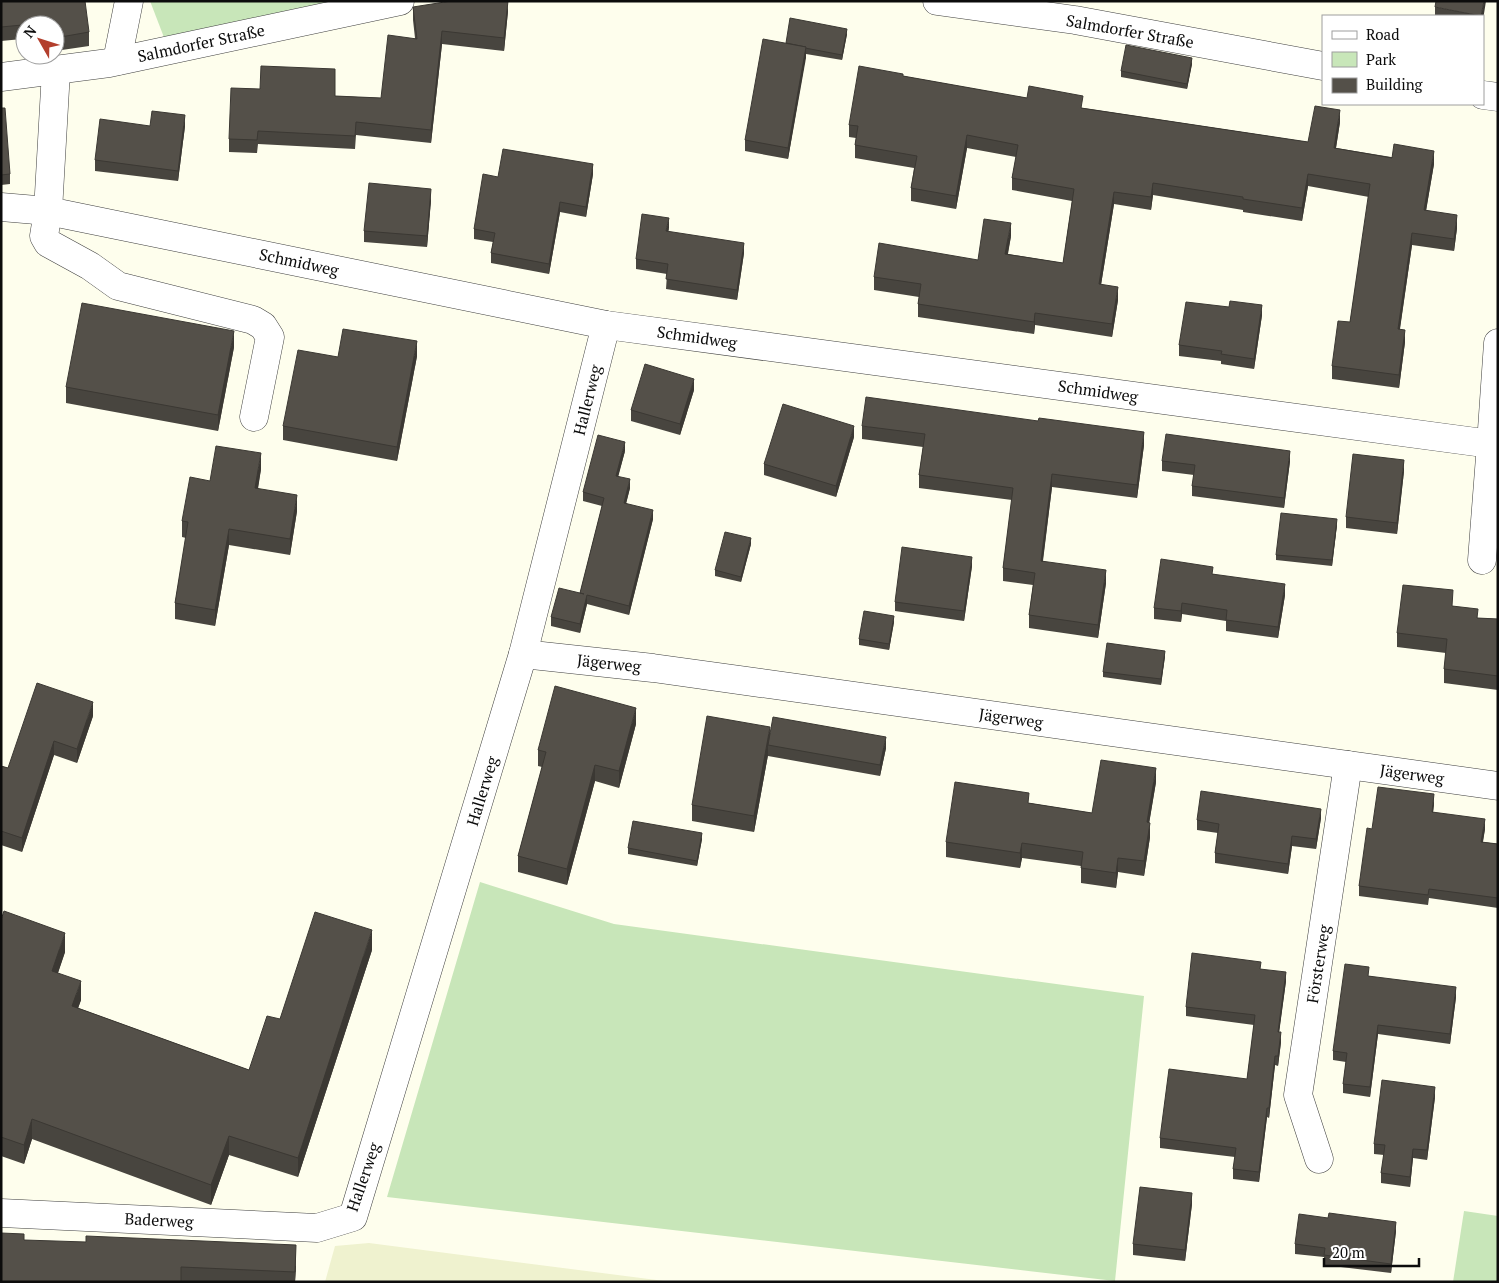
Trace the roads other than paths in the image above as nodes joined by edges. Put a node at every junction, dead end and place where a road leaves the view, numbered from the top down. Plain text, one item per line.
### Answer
1 (129, 1) edge
2 (400, 1) edge
3 (937, 1) edge
4 (1077, 11) edge
5 (117, 61) junction
6 (1322, 66) edge
7 (56, 71) junction
8 (1, 77) edge
9 (1484, 95) edge
10 (1498, 98) edge
11 (1, 207) edge
12 (48, 211) junction
13 (606, 325) junction
14 (1498, 343) edge
15 (254, 417) dead end
16 (1491, 444) junction
17 (1482, 560) dead end
18 (523, 654) junction
19 (1348, 765) junction
20 (1498, 786) edge
21 (1319, 1159) dead end
22 (1, 1213) edge
23 (317, 1228) joint

1 - 5 street
2 - 5 street, Salmdorfer Straße
3 - 4 street, Salmdorfer Straße
4 - 6 street, Salmdorfer Straße
5 - 7 street, Salmdorfer Straße
7 - 8 street, Salmdorfer Straße
7 - 12 street
9 - 10 street
11 - 12 street, Schmidweg
12 - 13 street, Schmidweg
12 - 15 street
13 - 16 street, Schmidweg
13 - 18 street, Hallerweg
14 - 16 street
16 - 17 street
18 - 19 street, Jägerweg
18 - 23 street, Hallerweg
19 - 20 street, Jägerweg
19 - 21 street, Försterweg
22 - 23 street, Baderweg

